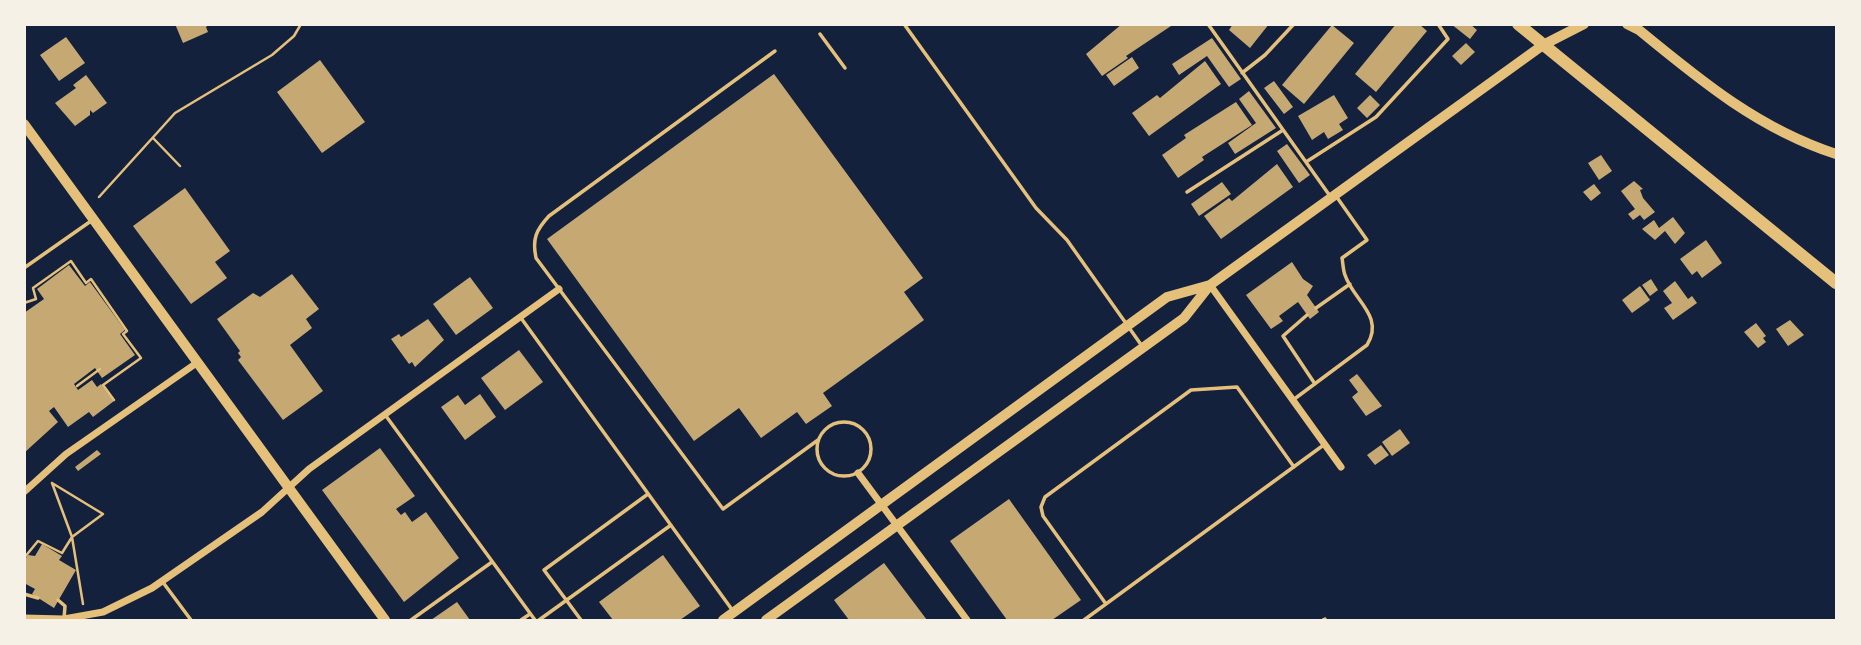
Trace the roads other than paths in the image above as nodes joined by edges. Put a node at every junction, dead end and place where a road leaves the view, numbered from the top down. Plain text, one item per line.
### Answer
1 (904, 24) edge
2 (1208, 24) edge
3 (1293, 24) edge
4 (1438, 24) edge
5 (1518, 24) edge
6 (1584, 24) edge
7 (1627, 24) edge
8 (820, 34) dead end
9 (1543, 45) junction
10 (775, 51) dead end
11 (845, 68) dead end
12 (1242, 73) junction
13 (24, 124) edge
14 (1283, 130) junction
15 (1836, 154) edge
16 (1306, 162) junction
17 (1187, 192) dead end
18 (1333, 196) junction
19 (93, 219) junction
20 (24, 268) edge
21 (1836, 283) edge
22 (1350, 284) junction
23 (1210, 285) junction
24 (559, 289) junction
25 (1316, 309) dead end
26 (1307, 315) dead end
27 (521, 318) junction
28 (1128, 326) junction
29 (1143, 348) junction
30 (198, 362) junction
31 (1315, 384) junction
32 (1293, 400) junction
33 (386, 416) junction
34 (818, 440) junction
35 (1325, 444) junction
36 (1294, 467) junction
37 (1341, 467) dead end
38 (858, 473) junction
39 (289, 488) junction
40 (24, 492) edge
41 (648, 494) junction
42 (882, 505) junction
43 (671, 525) junction
44 (897, 526) junction
45 (492, 562) junction
46 (162, 581) junction
47 (24, 594) edge
48 (38, 598) dead end
49 (58, 600) dead end
50 (566, 600) junction
51 (1107, 604) junction
52 (734, 612) junction
53 (530, 614) junction
54 (103, 616) edge
55 (24, 618) edge
56 (64, 619) edge
57 (191, 621) edge
58 (385, 621) edge
59 (411, 621) edge
60 (521, 621) edge
61 (537, 621) edge
62 (581, 621) edge
63 (723, 621) edge
64 (766, 621) edge
65 (967, 621) edge
66 (1084, 621) edge

1 - 28 lane
2 - 12 lane
3 - 12 lane
4 - 16 lane
5 - 9 main road
6 - 9 main road
7 - 15 main road
8 - 11 lane
9 - 18 main road
9 - 21 main road
10 - 24 lane
12 - 14 lane
13 - 19 main road
14 - 16 lane
14 - 17 lane
16 - 18 lane
18 - 22 lane
18 - 23 main road
19 - 20 lane
19 - 30 main road
22 - 25 lane
22 - 31 lane
23 - 28 main road
23 - 29 main road
23 - 32 street
24 - 27 street
24 - 34 lane
26 - 31 lane
27 - 33 street
27 - 41 lane
28 - 29 lane
28 - 42 main road
29 - 44 main road
30 - 39 main road
30 - 40 street
31 - 32 lane
32 - 35 street
33 - 39 street
33 - 45 lane
34 - 38 lane
34 - 38 lane
35 - 36 lane
35 - 37 street
36 - 51 lane
36 - 51 lane
38 - 42 street
39 - 46 street
39 - 58 main road
41 - 43 lane
41 - 50 lane
42 - 44 street
42 - 52 main road
43 - 50 lane
43 - 52 lane
44 - 64 main road
44 - 65 street
45 - 53 lane
45 - 59 lane
46 - 54 street
46 - 57 lane
47 - 48 lane
49 - 56 lane
50 - 61 lane
50 - 62 lane
51 - 66 lane
52 - 63 main road
53 - 60 lane
53 - 61 lane
54 - 56 street
55 - 56 street

